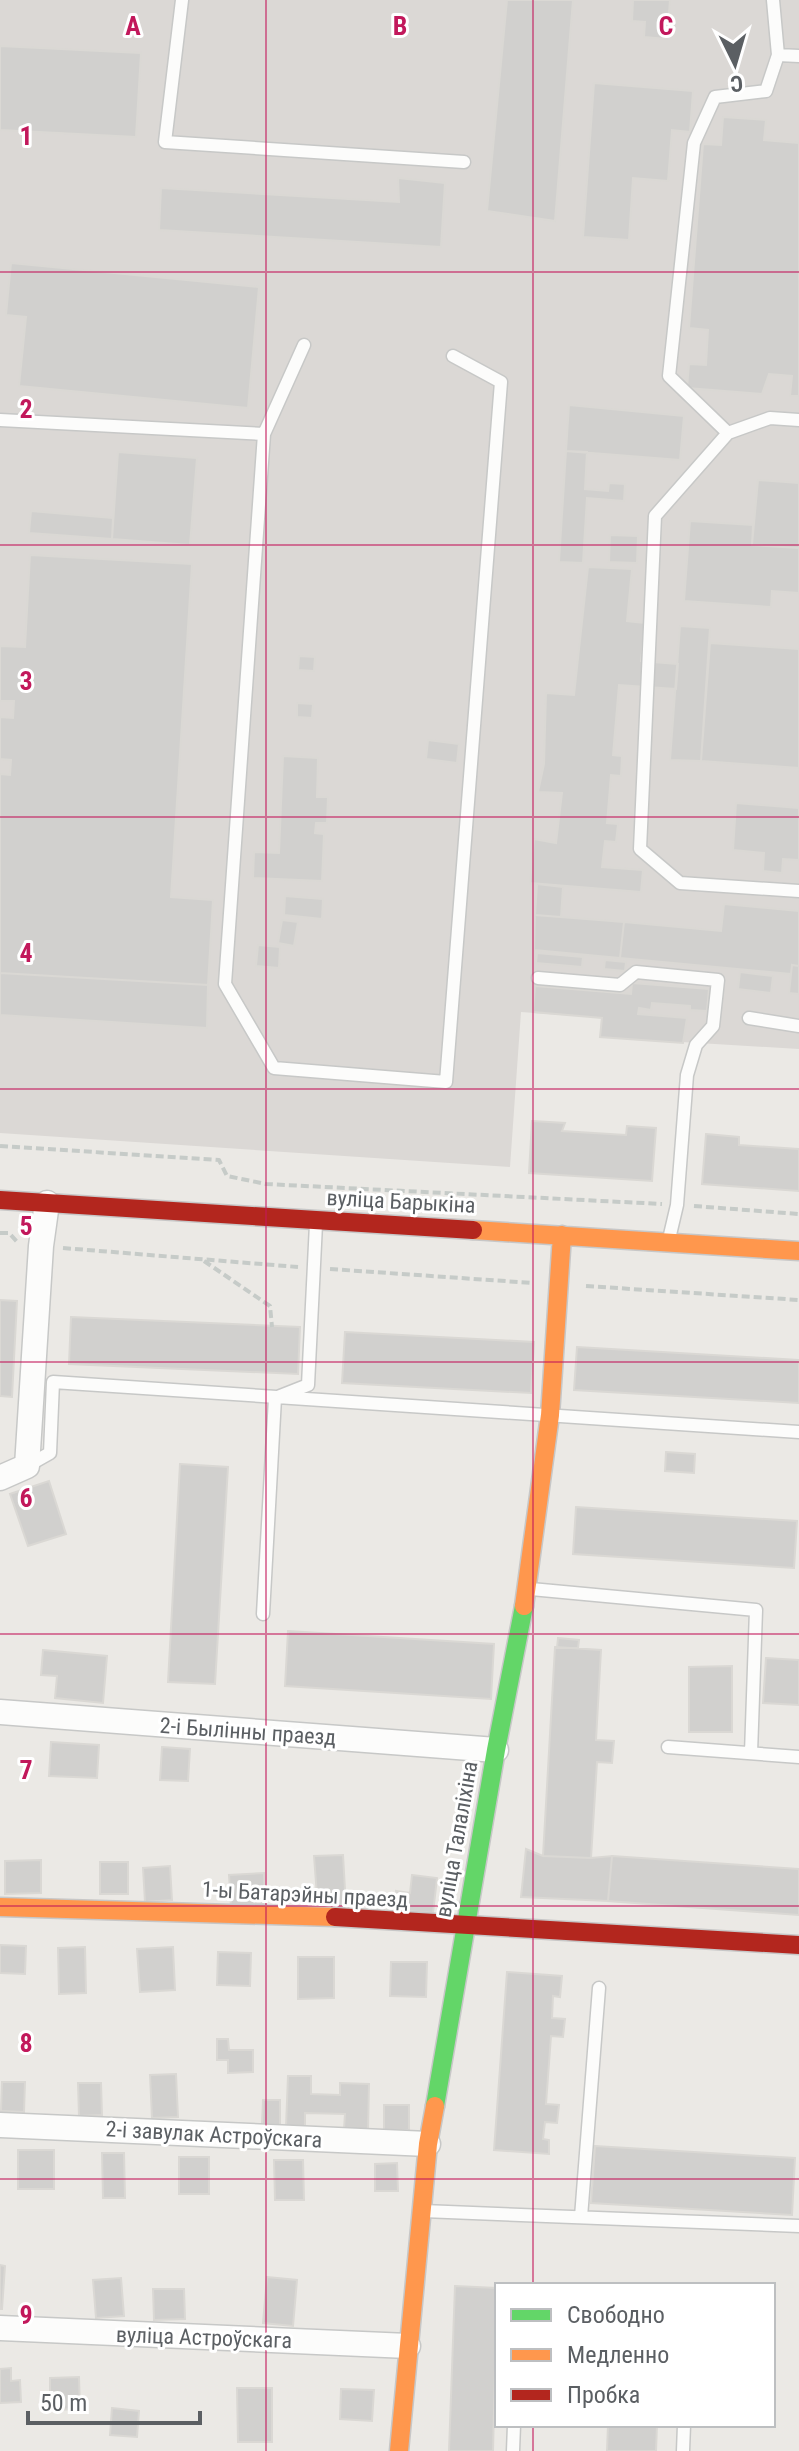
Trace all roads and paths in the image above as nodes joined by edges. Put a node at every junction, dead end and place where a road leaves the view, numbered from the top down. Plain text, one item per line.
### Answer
1 (182, 0) edge
2 (773, 0) edge
3 (778, 55) junction
4 (799, 56) edge
5 (464, 162) dead end
6 (304, 345) dead end
7 (453, 356) dead end
8 (0, 420) edge
9 (799, 420) edge
10 (728, 433) junction
11 (264, 434) junction
12 (799, 891) edge
13 (538, 978) dead end
14 (749, 1018) dead end
15 (799, 1026) edge
16 (0, 1146) edge
17 (0, 1200) edge
18 (47, 1203) junction
19 (677, 1205) junction
20 (799, 1214) edge
21 (316, 1220) junction
22 (0, 1233) edge
23 (562, 1235) junction
24 (669, 1242) junction
25 (41, 1246) junction
26 (799, 1251) edge
27 (201, 1259) junction
28 (314, 1268) junction
29 (559, 1285) junction
30 (799, 1300) edge
31 (272, 1327) dead end
32 (275, 1398) junction
33 (550, 1415) junction
34 (799, 1432) edge
35 (27, 1466) junction
36 (0, 1478) edge
37 (527, 1589) junction
38 (263, 1614) dead end
39 (0, 1712) edge
40 (668, 1747) dead end
41 (496, 1750) junction
42 (751, 1753) junction
43 (799, 1757) edge
44 (0, 1907) edge
45 (464, 1927) junction
46 (799, 1945) edge
47 (599, 1988) dead end
48 (0, 2125) edge
49 (428, 2144) junction
50 (420, 2211) junction
51 (581, 2217) junction
52 (799, 2226) edge
53 (0, 2328) edge
54 (408, 2346) junction
55 (514, 2427) edge
56 (684, 2427) edge
57 (399, 2451) edge
58 (513, 2451) edge
59 (683, 2451) edge

1 - 5 lane
2 - 3 lane
3 - 4 lane
3 - 10 lane
6 - 11 lane
7 - 11 lane
8 - 11 lane
9 - 10 lane
10 - 12 lane
13 - 19 lane
14 - 15 lane
16 - 19 path
17 - 18 street, вуліца Барыкіна
18 - 21 street, вуліца Барыкіна
18 - 25 street
19 - 20 path
19 - 24 lane
21 - 23 street, вуліца Барыкіна
21 - 28 lane
22 - 25 path
23 - 24 street, вуліца Барыкіна
23 - 29 street, вуліца Талаліхіна
24 - 26 street, вуліца Барыкіна
25 - 27 path
25 - 35 street
27 - 28 path
27 - 31 path
28 - 29 path
28 - 32 lane
29 - 30 path
29 - 33 street, вуліца Талаліхіна
32 - 33 lane
32 - 35 lane
32 - 38 lane
33 - 34 lane
33 - 37 street, вуліца Талаліхіна
35 - 36 street
37 - 41 street, вуліца Талаліхіна
37 - 42 lane
39 - 41 street, 2-і Былінны праезд
40 - 42 lane
41 - 45 street, вуліца Талаліхіна
42 - 43 lane
44 - 45 street, 1-ы Батарэйны праезд
45 - 46 street, 1-ы Батарэйны праезд
45 - 49 street, вуліца Талаліхіна
47 - 51 lane
48 - 49 street, 2-і завулак Астроўскага
49 - 50 street, вуліца Талаліхіна
50 - 51 lane
50 - 54 street, вуліца Талаліхіна
51 - 52 lane
53 - 54 street, вуліца Астроўскага
54 - 57 street, вуліца Талаліхіна
55 - 58 lane
56 - 59 lane

